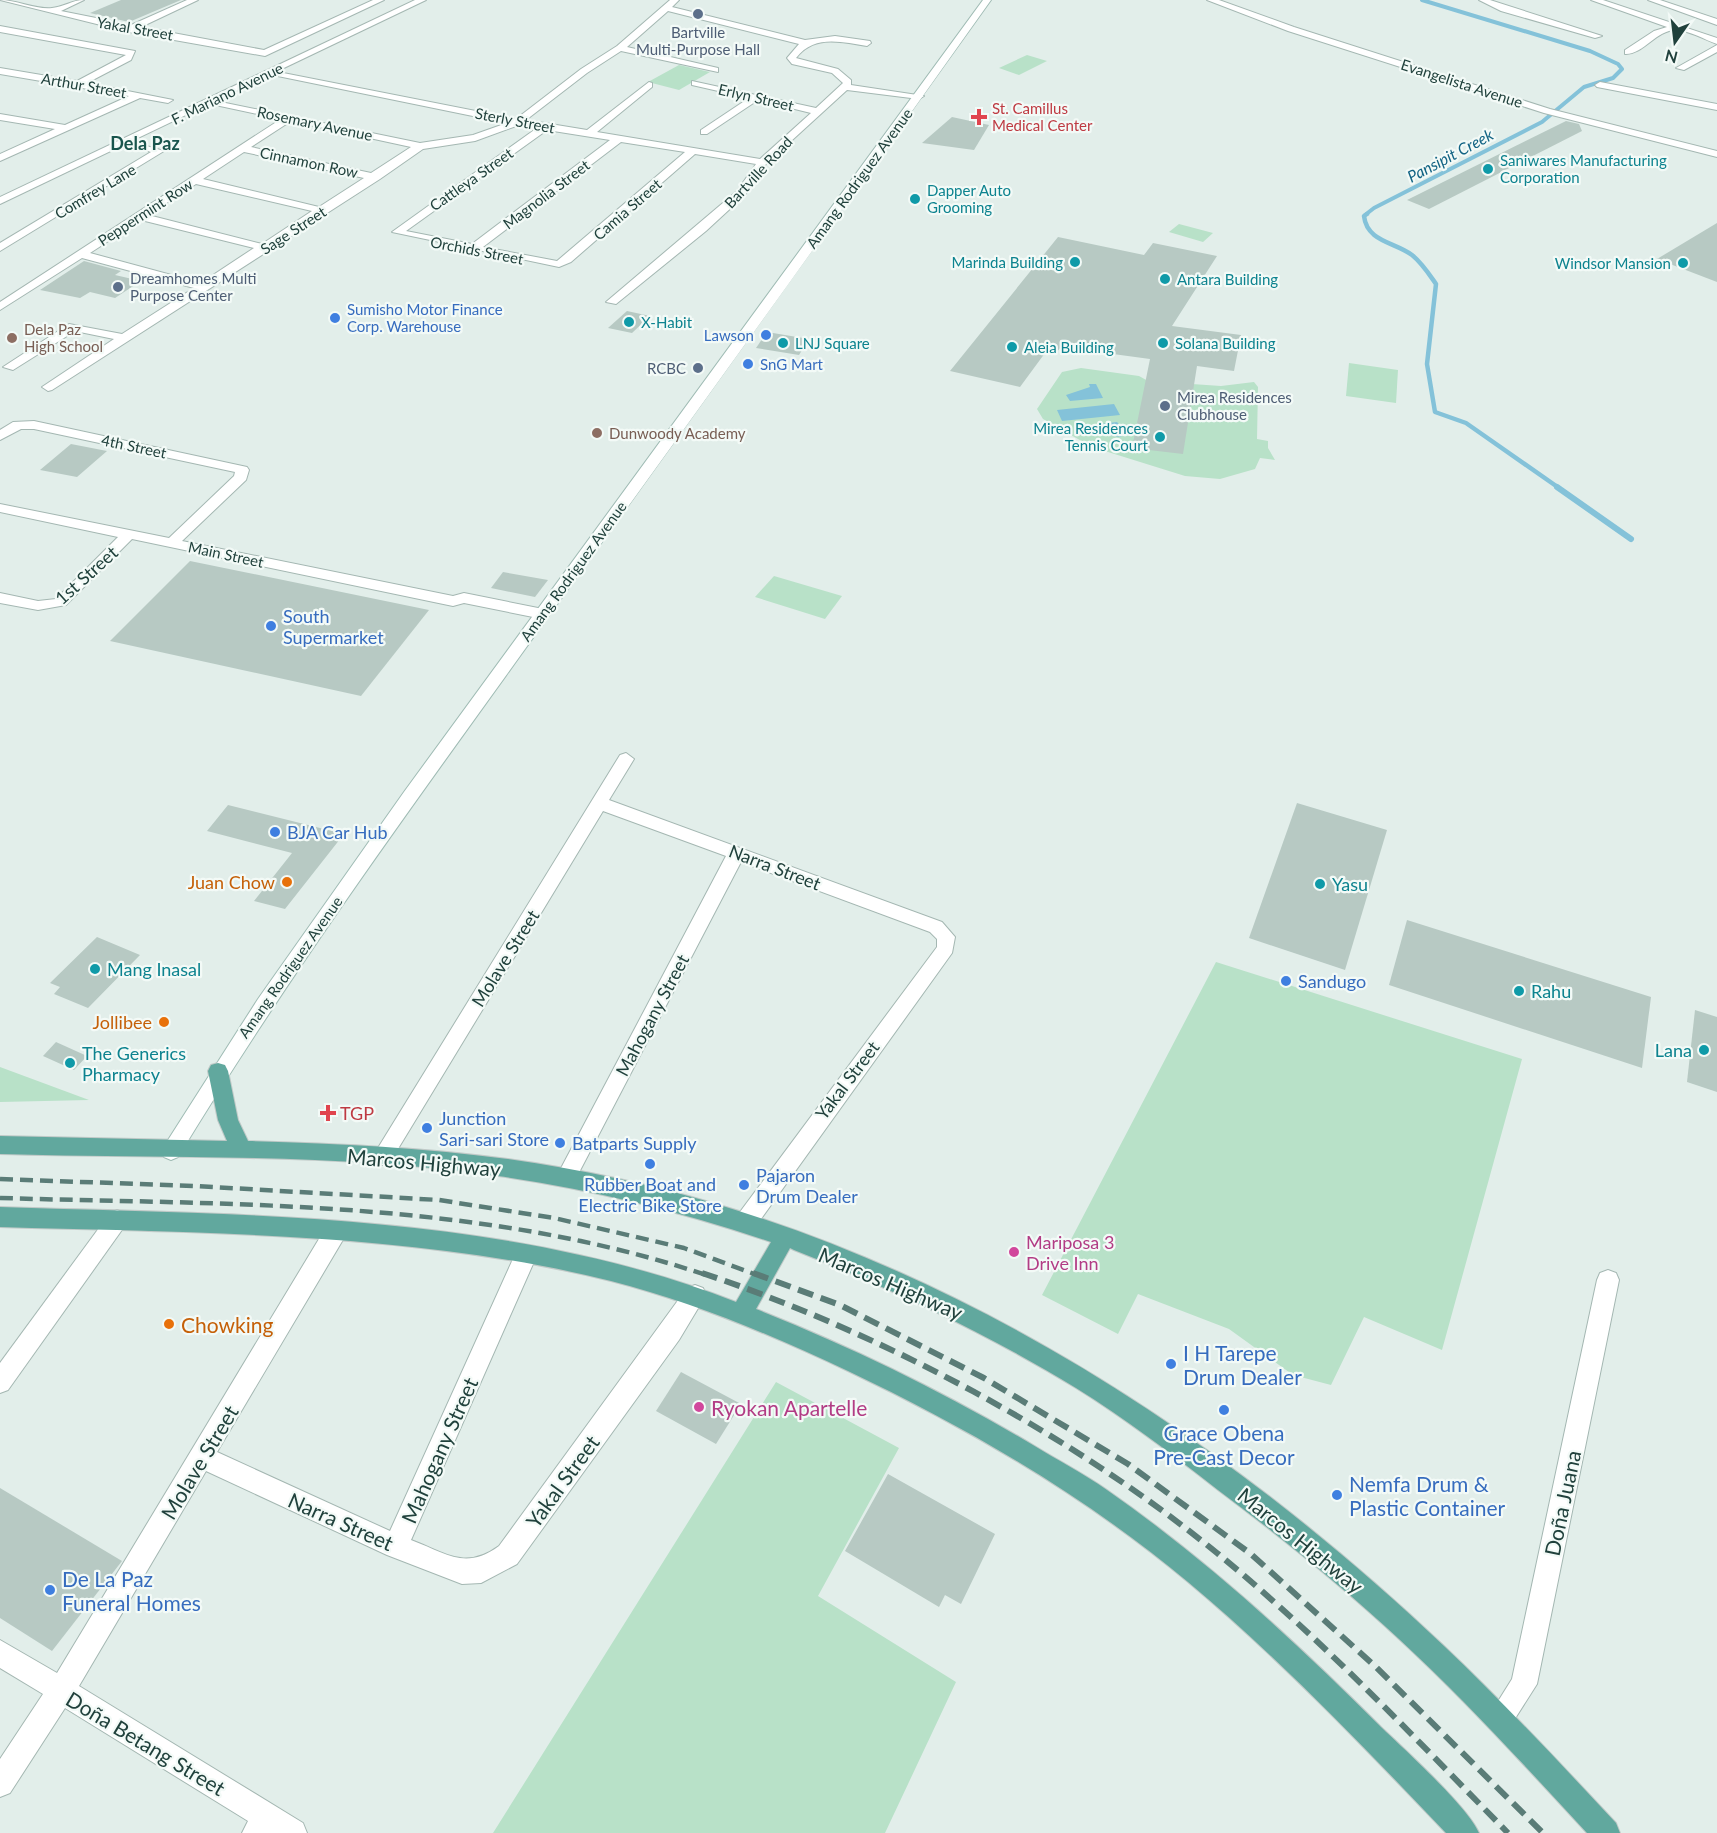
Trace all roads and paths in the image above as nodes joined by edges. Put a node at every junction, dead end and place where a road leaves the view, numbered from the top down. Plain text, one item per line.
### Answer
1 (4, 0) edge
2 (80, 0) edge
3 (194, 0) edge
4 (380, 0) edge
5 (422, 0) edge
6 (675, 0) edge
7 (987, 0) edge
8 (1211, 0) edge
9 (1483, 0) edge
10 (1595, 0) edge
11 (1652, 0) edge
12 (667, 8) junction
13 (52, 11) junction
14 (1717, 22) edge
15 (131, 28) junction
16 (1674, 28) junction
17 (0, 29) edge
18 (115, 35) dead end
19 (1598, 36) dead end
20 (105, 40) dead end
21 (1717, 41) edge
22 (805, 43) junction
23 (867, 44) dead end
24 (95, 45) junction
25 (620, 48) junction
26 (1717, 48) edge
27 (1628, 52) dead end
28 (1681, 68) dead end
29 (715, 70) dead end
30 (0, 71) edge
31 (268, 73) junction
32 (695, 83) dead end
33 (79, 84) junction
34 (649, 85) dead end
35 (1600, 85) dead end
36 (845, 87) junction
37 (139, 95) junction
38 (918, 96) junction
39 (757, 97) junction
40 (168, 100) dead end
41 (209, 101) junction
42 (1717, 107) edge
43 (817, 111) junction
44 (0, 117) edge
45 (289, 118) junction
46 (518, 122) junction
47 (546, 126) junction
48 (64, 128) junction
49 (704, 132) dead end
50 (588, 134) junction
51 (618, 139) junction
52 (125, 141) junction
53 (420, 146) junction
54 (242, 148) junction
55 (693, 151) junction
56 (1717, 154) edge
57 (0, 158) edge
58 (762, 162) junction
59 (376, 177) junction
60 (194, 180) junction
61 (0, 201) edge
62 (323, 211) junction
63 (138, 216) junction
64 (397, 232) joint
65 (0, 248) edge
66 (266, 248) junction
67 (474, 248) junction
68 (80, 254) junction
69 (559, 264) joint
70 (205, 287) junction
71 (612, 302) dead end
72 (1, 306) edge
73 (126, 338) junction
74 (9, 367) dead end
75 (48, 387) dead end
76 (0, 436) edge
77 (0, 508) edge
78 (129, 534) junction
79 (172, 543) junction
80 (0, 598) edge
81 (540, 618) junction
82 (626, 759) dead end
83 (600, 803) junction
84 (737, 853) junction
85 (946, 937) joint
86 (218, 1071) junction
87 (0, 1145) edge
88 (171, 1151) junction
89 (242, 1151) junction
90 (383, 1156) junction
91 (567, 1178) junction
92 (0, 1217) edge
93 (117, 1221) junction
94 (745, 1223) junction
95 (336, 1232) junction
96 (786, 1237) junction
97 (526, 1255) junction
98 (1608, 1280) dead end
99 (694, 1295) junction
100 (742, 1313) junction
101 (0, 1382) edge
102 (202, 1457) junction
103 (396, 1546) junction
104 (483, 1571) joint
105 (0, 1653) edge
106 (61, 1691) junction
107 (1500, 1719) junction
108 (0, 1783) edge
109 (261, 1825) edge
110 (293, 1833) edge
111 (1465, 1833) edge
112 (1606, 1833) edge

1 - 13 street, Yakal Street
2 - 13 street
3 - 15 street
4 - 15 street, Yakal Street
5 - 31 street, F. Mariano Avenue
6 - 12 street
7 - 38 street, Amang Rodriguez Avenue
8 - 56 street, Evangelista Avenue
9 - 19 street
10 - 16 street
11 - 14 street
12 - 22 street
12 - 25 street
13 - 15 street, Yakal Street
15 - 18 street
16 - 21 street
16 - 27 street
17 - 24 street
20 - 24 street
22 - 23 street
22 - 36 street
24 - 33 street
25 - 29 street
25 - 46 street
26 - 28 street
30 - 33 street, Arthur Street
31 - 41 street, F. Mariano Avenue
31 - 46 street, Sterly Street
32 - 39 street, Erlyn Street
33 - 37 street, Arthur Street
34 - 50 street
35 - 42 street
36 - 38 street
36 - 43 street, Bartville Road
37 - 40 street, Arthur Street
37 - 48 street
38 - 81 street, Amang Rodriguez Avenue
39 - 43 street, Erlyn Street
39 - 49 street
41 - 45 street, Rosemary Avenue
41 - 52 street, F. Mariano Avenue
43 - 58 street, Bartville Road
44 - 48 street
45 - 53 street, Rosemary Avenue
45 - 54 street, Peppermint Row
46 - 47 street, Sterly Street
46 - 53 street, Sage Street
47 - 50 street, Sterly Street
47 - 64 street, Cattleya Street
48 - 57 street
50 - 51 street, Sterly Street
51 - 55 street, Sterly Street
51 - 67 street, Magnolia Street
52 - 61 street, F. Mariano Avenue
52 - 65 street, Comfrey Lane
53 - 59 street, Sage Street
54 - 59 street, Cinnamon Row
54 - 60 street, Peppermint Row
55 - 58 street, Sterly Street
55 - 69 street, Camia Street
58 - 71 street, Bartville Road
59 - 62 street, Sage Street
60 - 62 street
60 - 63 street, Peppermint Row
62 - 66 street, Sage Street
63 - 66 street
63 - 68 street, Peppermint Row
64 - 67 street, Orchids Street
66 - 70 street, Sage Street
67 - 69 street, Orchids Street
68 - 70 street
68 - 72 street, Peppermint Row
70 - 73 street, Sage Street
73 - 74 street
73 - 75 street, Sage Street
76 - 79 street, 4th Street
77 - 78 street, Main Street
78 - 79 street, Main Street
78 - 80 street, 1st Street
79 - 81 street, Main Street
81 - 86 street, Amang Rodriguez Avenue
82 - 83 street, Molave Street
83 - 84 street, Narra Street
83 - 90 street, Molave Street
84 - 85 street, Narra Street
84 - 91 street, Mahogany Street
85 - 94 street, Yakal Street
86 - 88 street, Amang Rodriguez Avenue
86 - 89 main road
87 - 88 main road, Marcos Highway
88 - 89 main road, Marcos Highway
89 - 90 main road, Marcos Highway
90 - 91 main road, Marcos Highway
91 - 94 main road, Marcos Highway
92 - 93 main road
93 - 95 main road
93 - 101 street
94 - 96 main road, Marcos Highway
95 - 97 main road
95 - 102 street, Molave Street
96 - 100 main road
96 - 107 main road, Marcos Highway
97 - 99 main road
97 - 103 street, Mahogany Street
98 - 107 street, Doña Juana
99 - 100 main road
99 - 104 street, Yakal Street
100 - 111 main road
102 - 103 street, Narra Street
102 - 106 street, Molave Street
103 - 104 street, Narra Street
105 - 106 street, Doña Betang Street
106 - 108 street, Molave Street
106 - 109 street, Doña Betang Street
107 - 112 main road, Marcos Highway
109 - 110 street, Doña Betang Street

